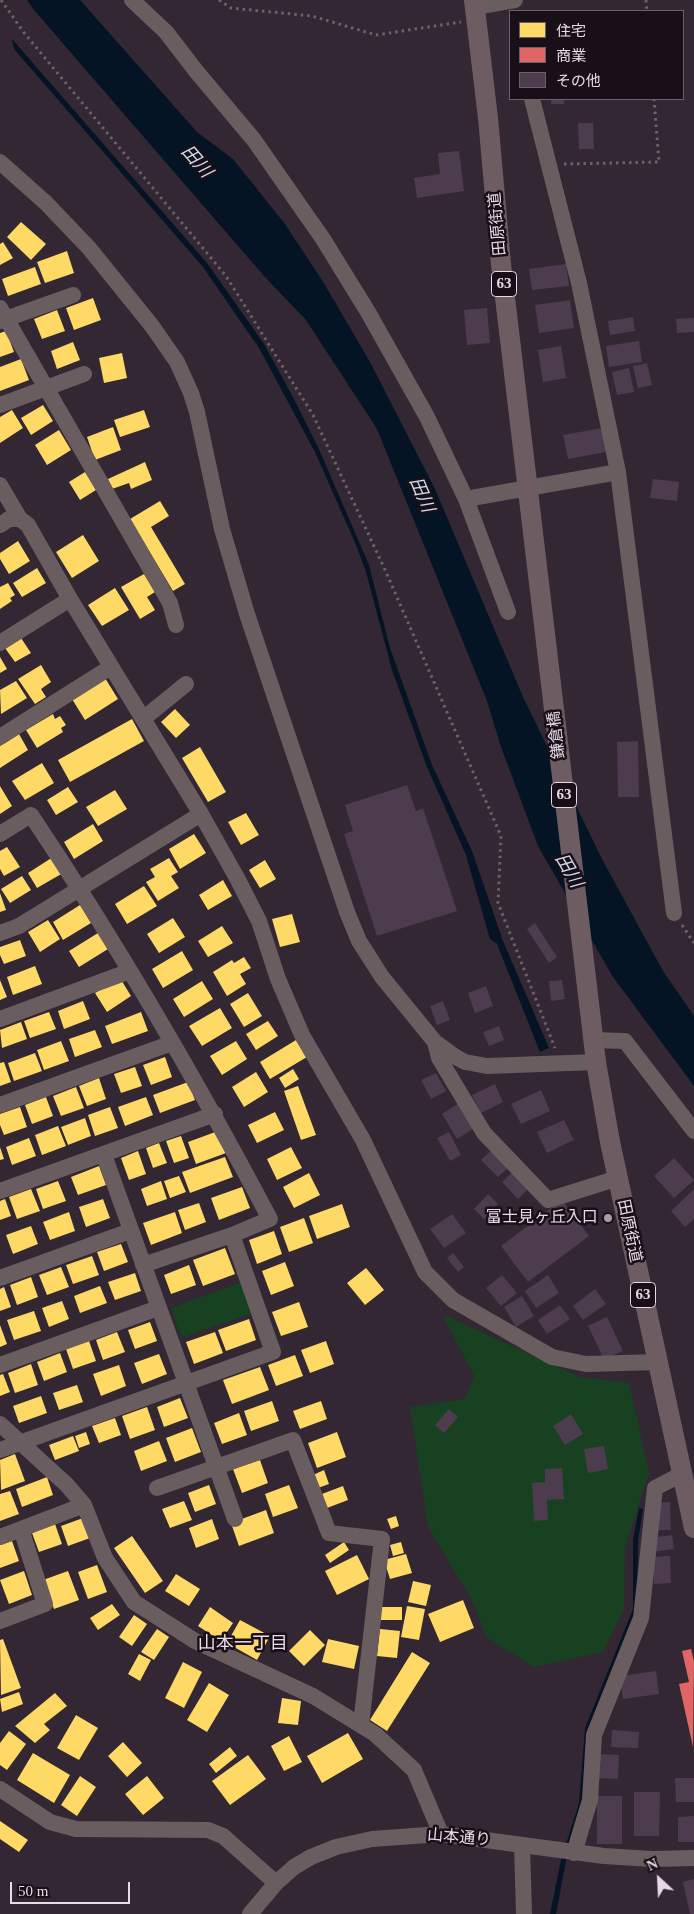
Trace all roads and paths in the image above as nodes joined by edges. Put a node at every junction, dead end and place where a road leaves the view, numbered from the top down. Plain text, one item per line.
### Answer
1 (1, 0) edge
2 (132, 0) edge
3 (218, 0) edge
4 (516, 0) edge
5 (475, 9) edge
6 (532, 100) edge
7 (654, 100) edge
8 (0, 162) edge
9 (549, 165) junction
10 (73, 296) dead end
11 (2, 316) edge
12 (84, 374) dead end
13 (47, 388) junction
14 (0, 405) edge
15 (618, 472) junction
16 (0, 485) edge
17 (529, 489) junction
18 (466, 500) junction
19 (20, 519) junction
20 (0, 525) edge
21 (537, 567) joint
22 (70, 599) junction
23 (508, 612) dead end
24 (176, 625) dead end
25 (0, 643) edge
26 (111, 667) junction
27 (186, 684) dead end
28 (143, 719) junction
29 (0, 737) edge
30 (201, 814) junction
31 (0, 834) edge
32 (80, 889) junction
33 (674, 913) joint
34 (0, 933) edge
35 (694, 942) edge
36 (130, 971) junction
37 (0, 1020) edge
38 (592, 1031) junction
39 (435, 1042) junction
40 (172, 1043) junction
41 (596, 1062) junction
42 (561, 1064) junction
43 (0, 1104) edge
44 (214, 1114) junction
45 (694, 1131) edge
46 (104, 1155) junction
47 (618, 1178) junction
48 (0, 1191) edge
49 (130, 1231) junction
50 (232, 1235) junction
51 (143, 1266) junction
52 (0, 1278) edge
53 (158, 1308) junction
54 (657, 1362) junction
55 (0, 1365) edge
56 (185, 1384) junction
57 (0, 1424) edge
58 (20, 1442) junction
59 (0, 1450) edge
60 (215, 1466) junction
61 (682, 1474) junction
62 (157, 1488) dead end
63 (84, 1506) junction
64 (235, 1519) dead end
65 (694, 1528) edge
66 (21, 1529) junction
67 (0, 1537) edge
68 (0, 1621) edge
69 (361, 1725) junction
70 (3, 1795) edge
71 (441, 1834) junction
72 (522, 1845) junction
73 (574, 1853) junction
74 (694, 1858) edge
75 (276, 1883) junction
76 (250, 1914) edge
77 (524, 1914) edge

1 - 42 path
2 - 18 street
3 - 5 path
4 - 5 street
5 - 17 main road, 田原街道 / 63
6 - 9 street
7 - 9 path
8 - 39 street
9 - 15 street
10 - 11 street
11 - 13 street
12 - 13 street
13 - 14 street
13 - 24 street
15 - 17 street
15 - 33 street
16 - 19 street
17 - 18 street
17 - 21 main road, 田原街道 / 63
18 - 23 street
19 - 20 street
19 - 22 street
21 - 38 main road, 鎌倉橋 / 63
22 - 25 street
22 - 26 street
26 - 28 street
26 - 29 street
27 - 28 street
28 - 30 street
30 - 32 street
30 - 54 street
31 - 32 street
32 - 34 street
32 - 36 street
33 - 35 path
36 - 37 street
36 - 40 street
38 - 41 main road, 田原街道 / 63
38 - 45 street
39 - 42 street
39 - 47 street
40 - 43 street
40 - 44 street
41 - 42 street
41 - 47 main road, 田原街道 / 63
44 - 46 street
44 - 50 street
46 - 48 street
46 - 49 street
47 - 54 main road, 田原街道 / 63
49 - 51 street
49 - 52 street
50 - 51 street
50 - 56 street
51 - 53 street
53 - 55 street
53 - 56 street
54 - 61 main road, 田原街道 / 63
56 - 58 street
56 - 60 street
57 - 58 street
58 - 59 street
58 - 63 street
60 - 62 street
60 - 64 street
60 - 69 street
61 - 65 main road, 田原街道 / 63
61 - 73 street
63 - 66 street
63 - 69 street
66 - 67 street
66 - 68 street
69 - 71 street
70 - 75 street
71 - 72 street, 山本通り
71 - 75 street, 山本通り
72 - 73 street, 山本通り
72 - 77 street
73 - 74 street, 山本通り
75 - 76 street, 山本通り

